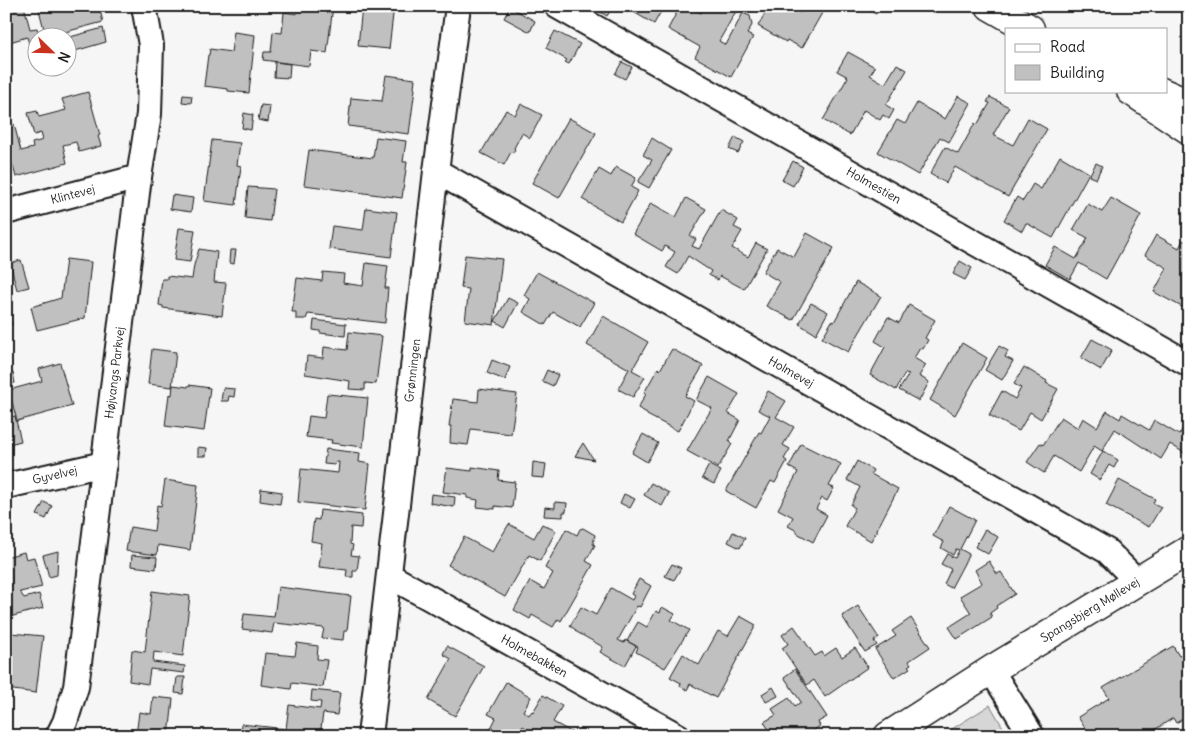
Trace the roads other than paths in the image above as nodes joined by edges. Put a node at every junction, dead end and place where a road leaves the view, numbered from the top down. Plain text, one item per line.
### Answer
1 (144, 6) edge
2 (458, 6) edge
3 (557, 6) edge
4 (990, 6) edge
5 (1028, 28) edge
6 (1132, 92) edge
7 (1161, 92) edge
8 (1189, 104) edge
9 (1189, 130) edge
10 (436, 171) junction
11 (139, 177) junction
12 (6, 212) edge
13 (1189, 364) edge
14 (104, 464) junction
15 (6, 486) edge
16 (1189, 550) edge
17 (390, 576) junction
18 (1137, 581) junction
19 (991, 670) junction
20 (58, 736) edge
21 (370, 736) edge
22 (678, 736) edge
23 (888, 736) edge
24 (1032, 736) edge

1 - 11 street, Højvangs Parkvej
2 - 10 street, Grønningen
3 - 13 street, Holmestien
4 - 5 street
6 - 9 street
7 - 8 street
10 - 17 street, Grønningen
10 - 18 street, Holmevej
11 - 12 street, Klintevej
11 - 14 street, Højvangs Parkvej
14 - 15 street, Gyvelvej
14 - 20 street, Højvangs Parkvej
16 - 18 street, Spangsbjerg Møllevej
17 - 21 street, Grønningen
17 - 22 street, Holmebakken
18 - 19 street, Spangsbjerg Møllevej
19 - 23 street, Spangsbjerg Møllevej
19 - 24 street

